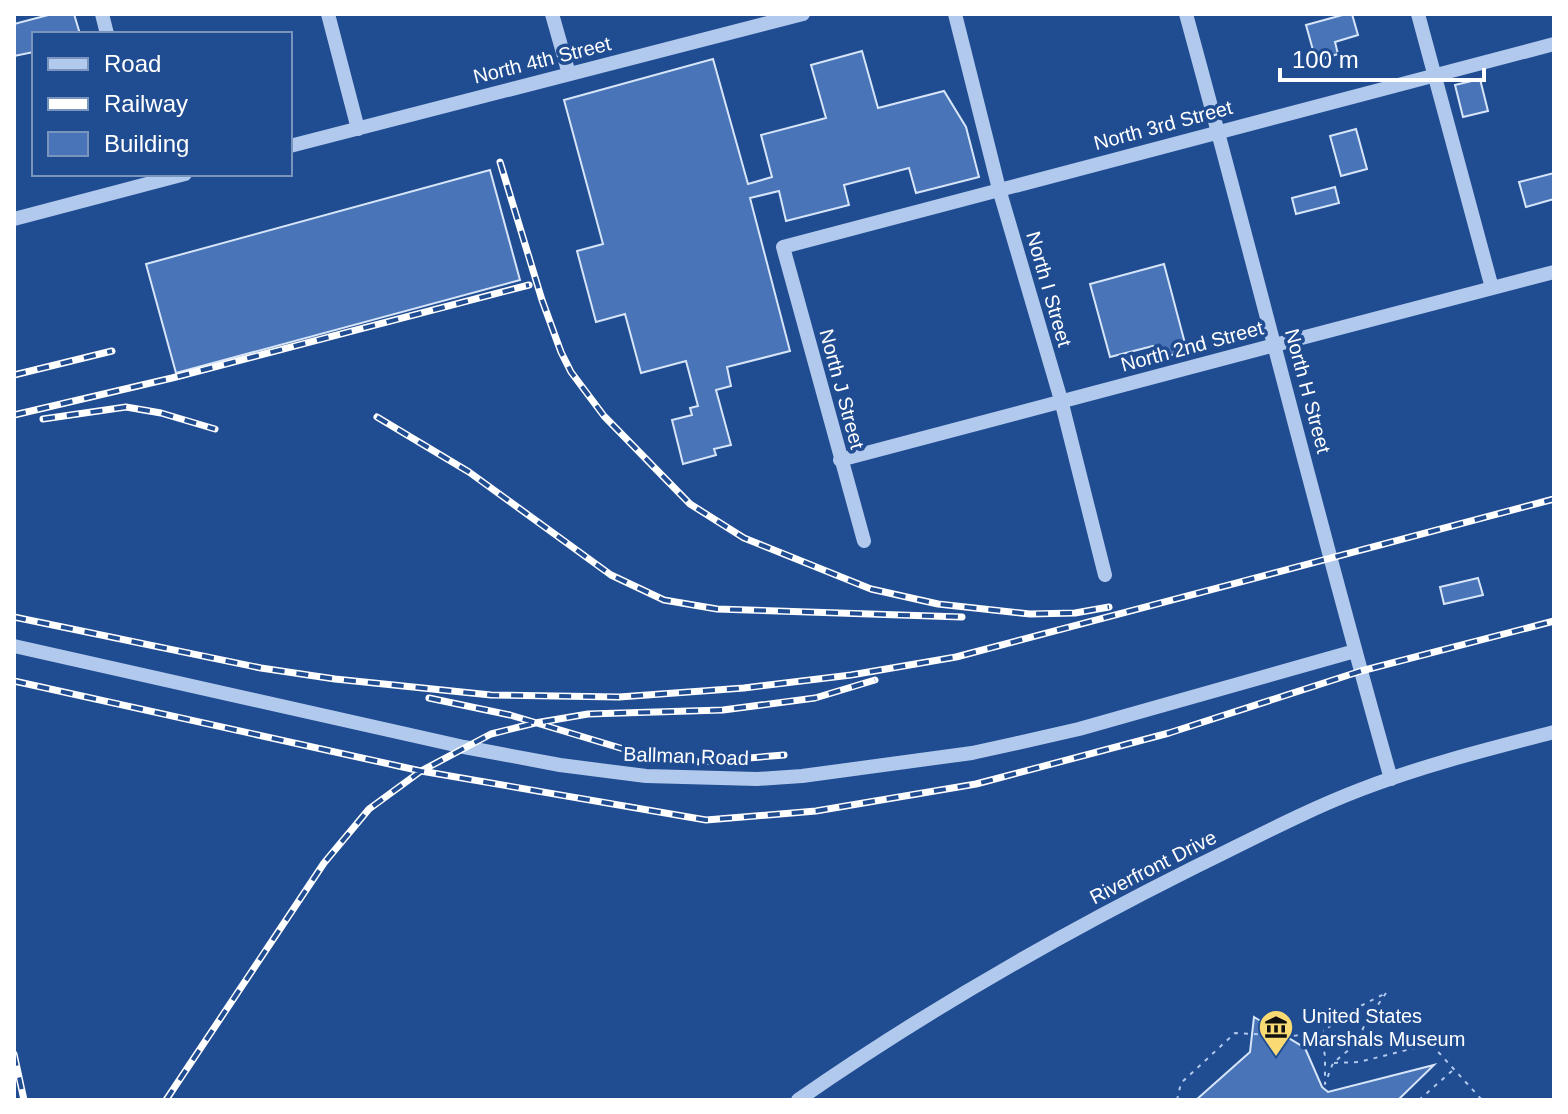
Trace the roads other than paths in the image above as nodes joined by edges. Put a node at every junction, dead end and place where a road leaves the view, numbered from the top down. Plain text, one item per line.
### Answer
1 (328, 14) edge
2 (552, 14) edge
3 (803, 14) edge
4 (955, 14) edge
5 (1186, 14) edge
6 (1418, 14) edge
7 (778, 17) edge
8 (1554, 44) edge
9 (569, 74) junction
10 (1434, 75) junction
11 (358, 129) junction
12 (1218, 131) junction
13 (292, 146) edge
14 (169, 176) edge
15 (144, 179) edge
16 (999, 189) junction
17 (14, 219) edge
18 (783, 247) joint
19 (1554, 272) edge
20 (1492, 288) junction
21 (1275, 345) junction
22 (1061, 400) junction
23 (840, 460) junction
24 (864, 541) dead end
25 (1105, 575) dead end
26 (14, 646) edge
27 (1355, 651) junction
28 (1554, 732) edge
29 (1391, 779) junction
30 (798, 1100) edge

1 - 11 street
2 - 9 street
3 - 7 street, North 4th Street
4 - 16 street, North I Street
5 - 12 street, North H Street
6 - 10 street
7 - 9 street, North 4th Street
8 - 10 street, North 3rd Street
9 - 11 street, North 4th Street
10 - 12 street, North 3rd Street
10 - 20 street
11 - 13 street, North 4th Street
12 - 16 street, North 3rd Street
12 - 21 street, North H Street
14 - 15 street
15 - 17 street
16 - 18 street, North 3rd Street
16 - 22 street, North I Street
18 - 23 street, North J Street
19 - 20 street, North 2nd Street
20 - 21 street, North 2nd Street
21 - 22 street, North 2nd Street
21 - 27 street, North H Street
22 - 23 street, North 2nd Street
22 - 25 street, North I Street
23 - 24 street, North J Street
26 - 27 street, Ballman Road
27 - 29 street, North H Street
28 - 29 street, Riverfront Drive
29 - 30 street, Riverfront Drive

